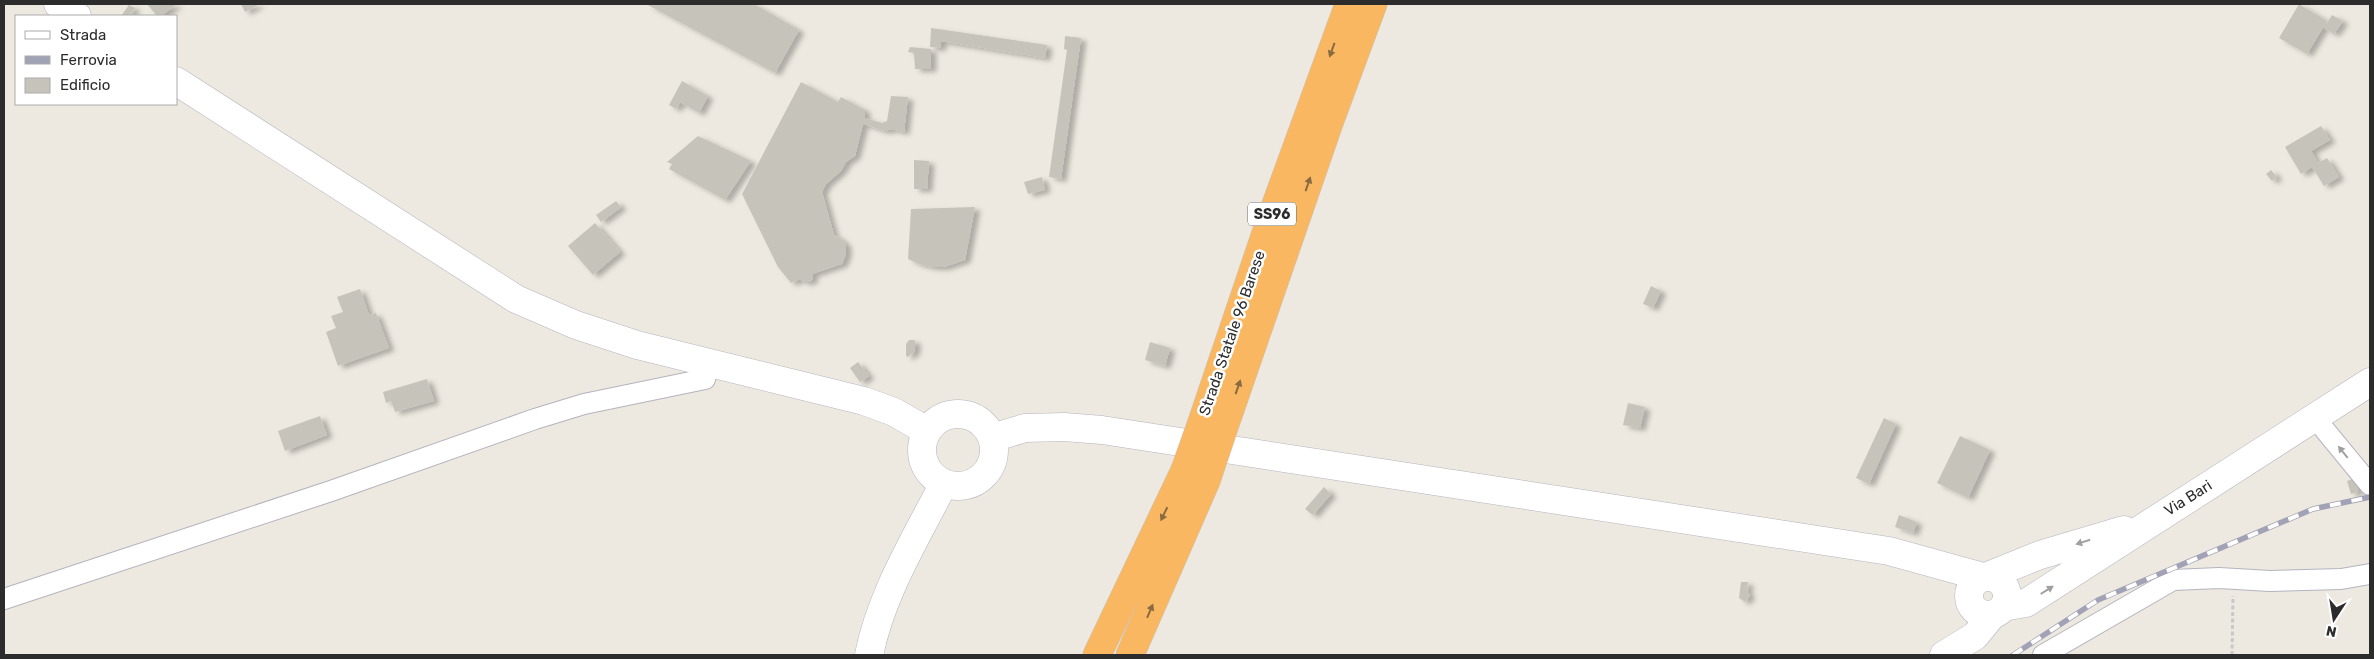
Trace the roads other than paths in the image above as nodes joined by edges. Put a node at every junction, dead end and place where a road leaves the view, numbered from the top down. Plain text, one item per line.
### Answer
1 (58, 4) edge
2 (1349, 4) edge
3 (1373, 4) edge
4 (75, 15) edge
5 (178, 82) edge
6 (710, 362) junction
7 (2370, 382) edge
8 (2315, 418) junction
9 (1212, 429) junction
10 (927, 431) junction
11 (992, 438) junction
12 (1195, 476) junction
13 (944, 484) junction
14 (2370, 486) edge
15 (2147, 524) junction
16 (2370, 574) edge
17 (1984, 596) junction
18 (4, 599) edge
19 (869, 655) edge
20 (1097, 655) edge
21 (1130, 655) edge
22 (1945, 655) edge
23 (2043, 655) edge

1 - 4 main road
2 -> 9 highway, Strada Statale 96 Barese / SS96
9 -> 3 highway, Strada Statale 96 Barese / SS96
5 - 6 main road
6 - 10 main road
6 - 18 street
7 - 8 main road, Via Bari
14 -> 8 street
8 - 15 main road, Via Bari
9 - 12 highway, Strada Statale 96 Barese / SS96, bridge
10 - 11 main road
10 - 13 main road
11 - 13 main road
11 - 17 main road
12 -> 20 highway, Strada Statale 96 Barese / SS96
21 -> 12 highway, Strada Statale 96 Barese / SS96
13 - 19 main road
15 -> 17 main road
17 -> 15 main road, Via Bari
16 - 23 street
17 - 22 main road

